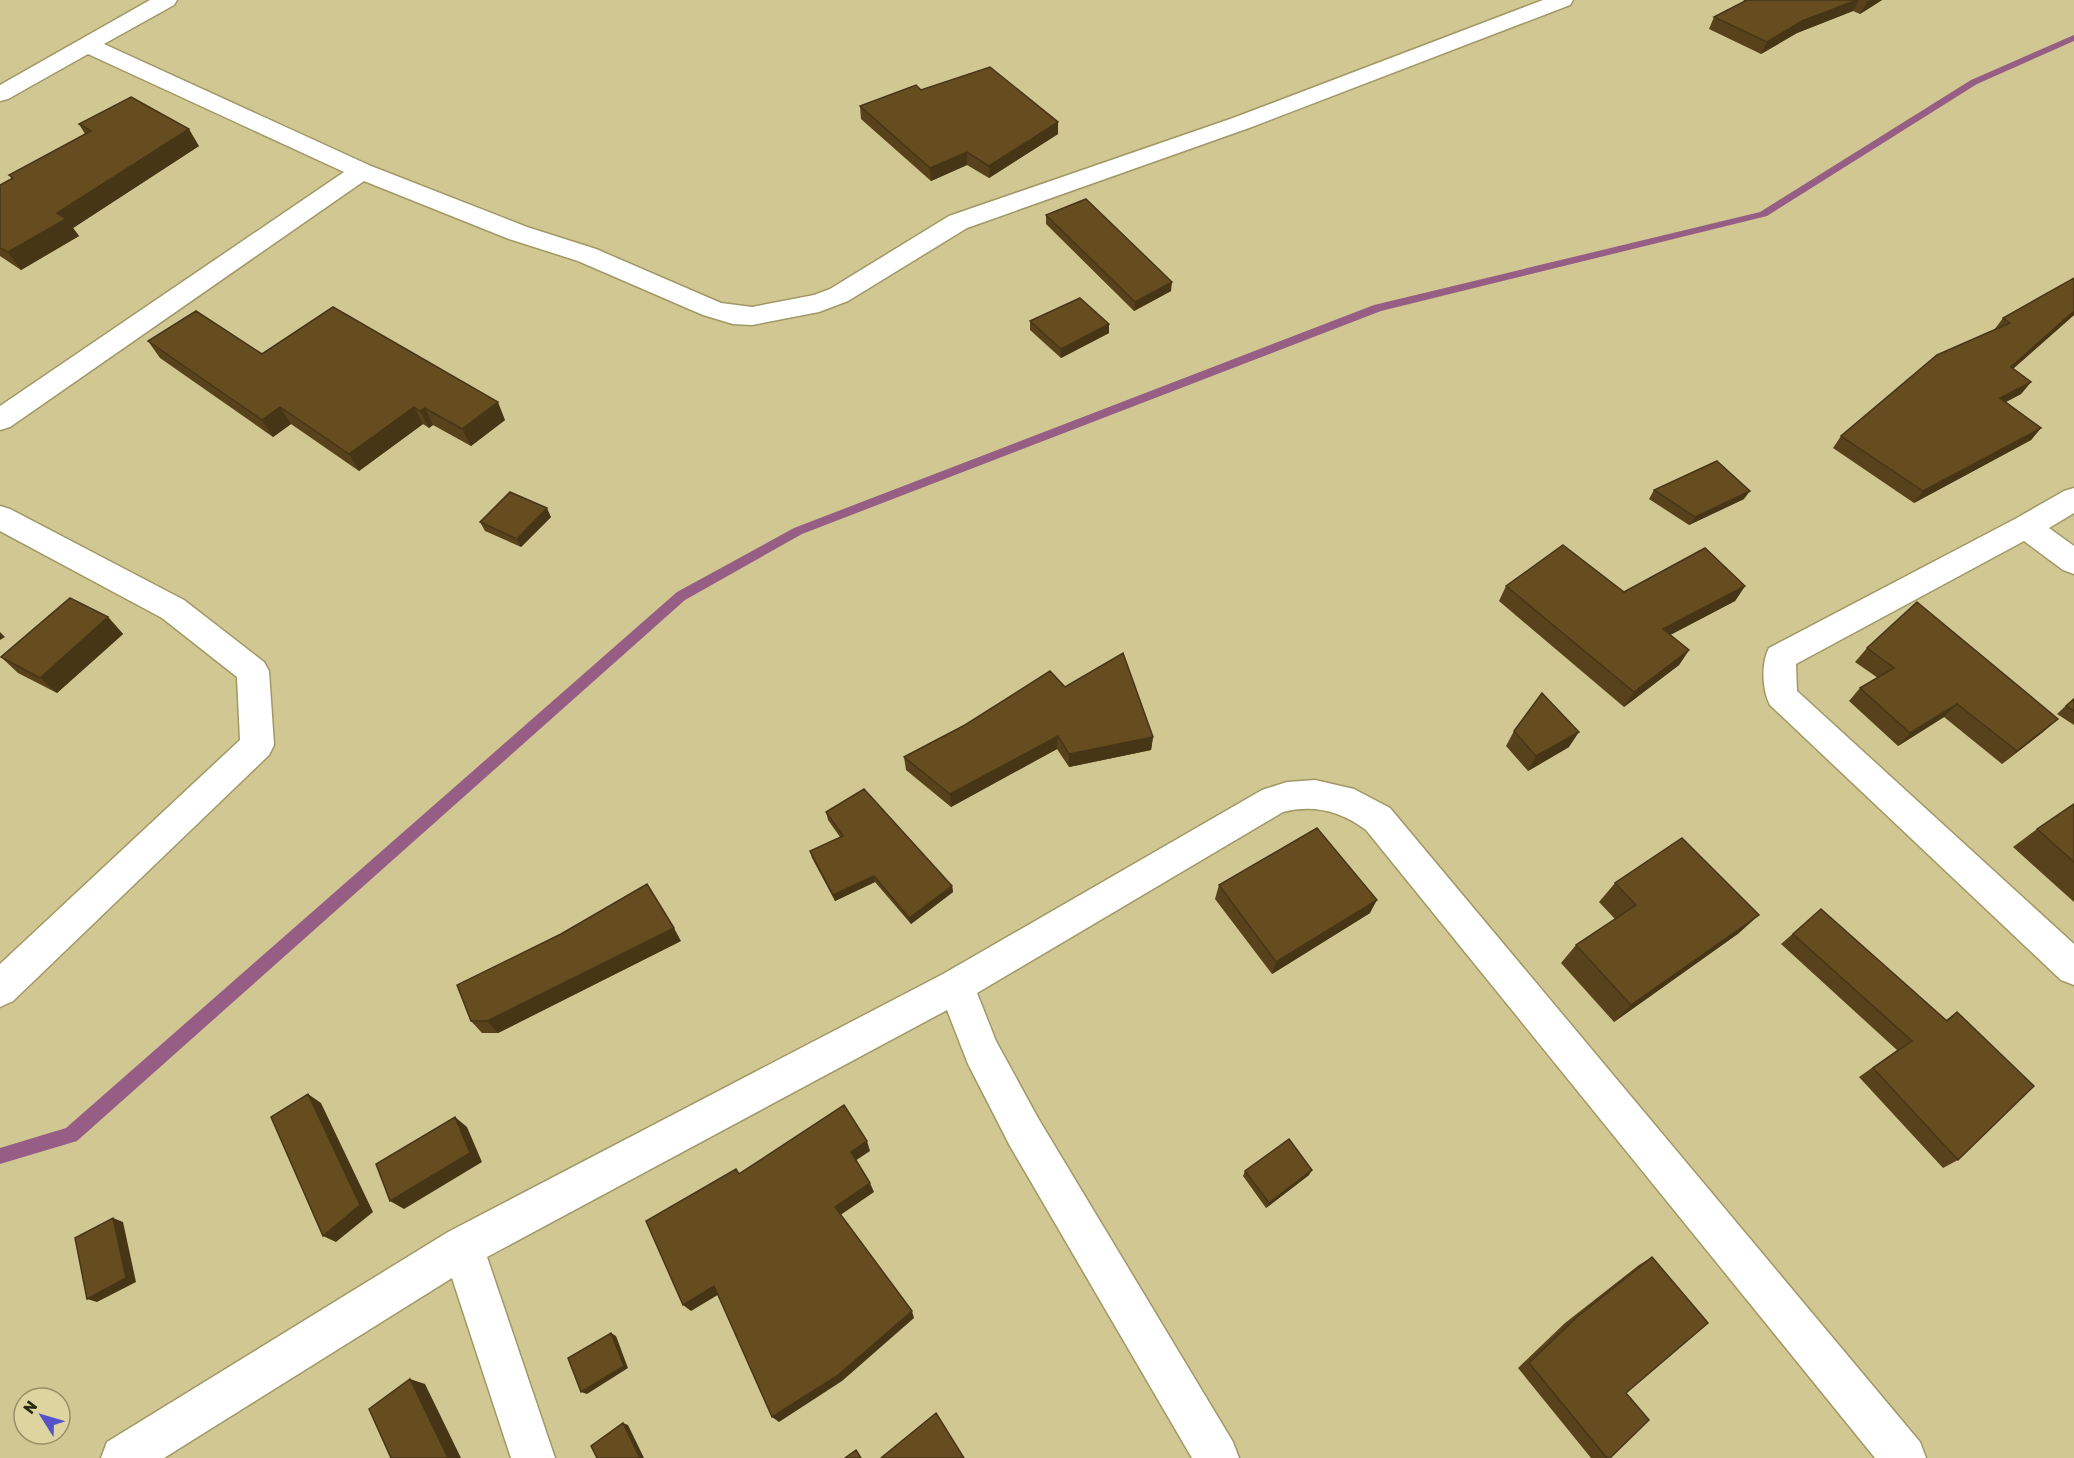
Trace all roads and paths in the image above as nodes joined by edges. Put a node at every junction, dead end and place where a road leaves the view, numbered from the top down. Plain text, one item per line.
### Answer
1 (166, 0) edge
2 (1562, 0) edge
3 (87, 45) junction
4 (0, 94) edge
5 (362, 171) junction
6 (0, 420) edge
7 (2074, 499) edge
8 (0, 518) edge
9 (2026, 527) junction
10 (2074, 562) edge
11 (2074, 969) edge
12 (956, 986) junction
13 (0, 989) edge
14 (463, 1247) junction
15 (123, 1458) edge
16 (533, 1458) edge
17 (1216, 1458) edge
18 (1904, 1458) edge

1 - 3 street
2 - 5 street
3 - 4 street
3 - 5 street
5 - 6 street
7 - 9 street
8 - 13 street
9 - 10 street
9 - 11 street
12 - 14 street
12 - 17 street
12 - 18 street
14 - 15 street
14 - 16 street

